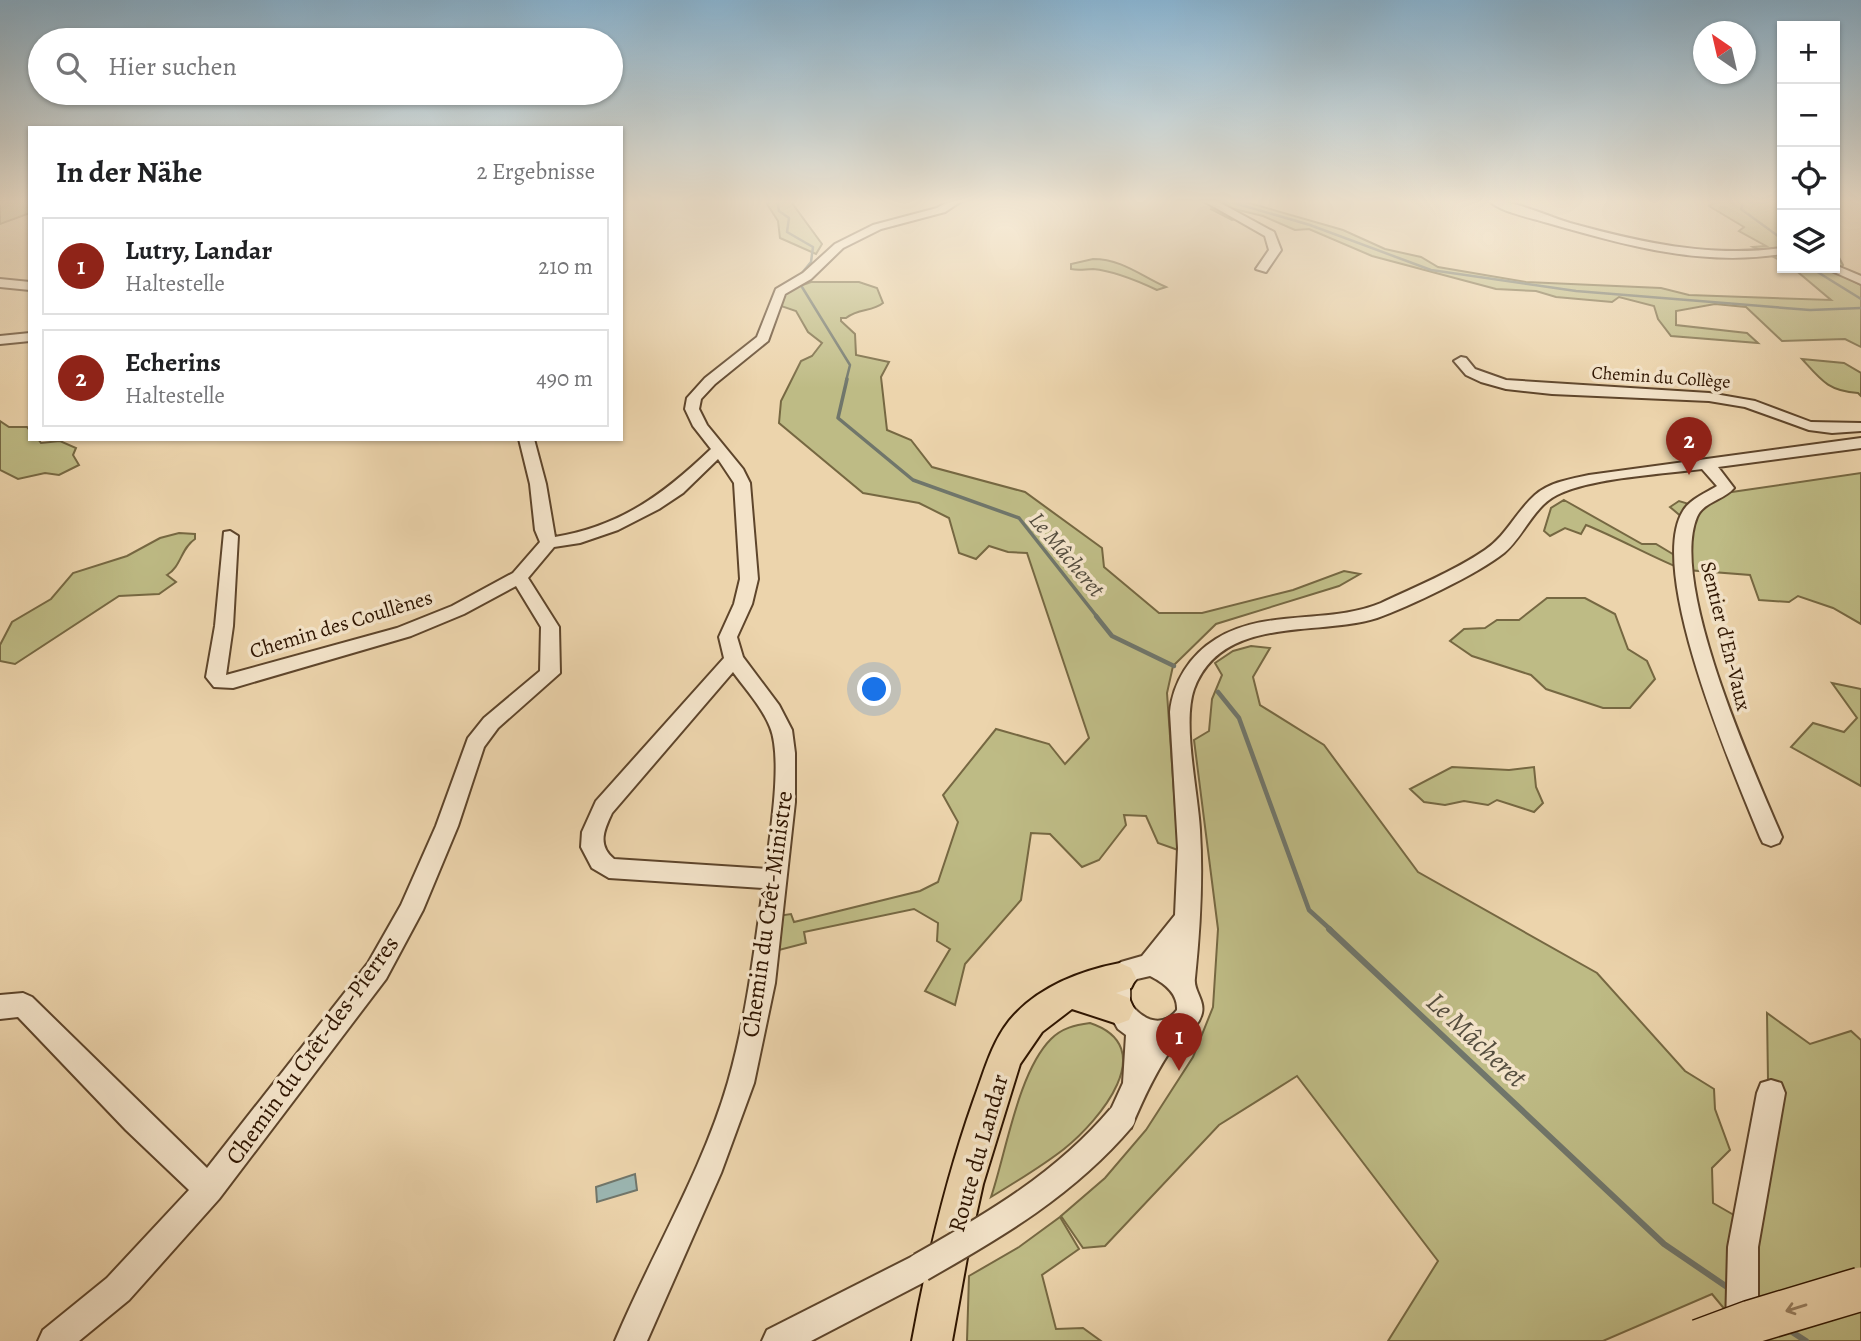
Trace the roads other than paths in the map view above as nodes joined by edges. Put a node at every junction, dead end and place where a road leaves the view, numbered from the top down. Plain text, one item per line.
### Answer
1 (819, 263) edge
2 (1266, 263) edge
3 (1262, 269) dead end
4 (1840, 272) edge
5 (1861, 280) edge
6 (0, 284) edge
7 (28, 286) edge
8 (28, 337) edge
9 (0, 341) edge
10 (1461, 360) dead end
11 (1861, 427) edge
12 (527, 441) edge
13 (1861, 443) edge
14 (718, 451) junction
15 (1708, 466) junction
16 (230, 536) dead end
17 (549, 543) junction
18 (519, 577) junction
19 (734, 659) junction
20 (1771, 837) dead end
21 (776, 879) junction
22 (1187, 919) junction
23 (1150, 965) junction
24 (1181, 982) junction
25 (11, 1006) edge
26 (1126, 1006) junction
27 (1168, 1032) junction
28 (1136, 1084) junction
29 (1772, 1093) dead end
30 (209, 1189) junction
31 (1743, 1247) joint
32 (921, 1267) joint
33 (1861, 1289) edge
34 (1742, 1327) edge
35 (54, 1341) edge
36 (631, 1341) edge
37 (778, 1341) edge
38 (932, 1341) edge
39 (1699, 1341) edge

1 - 14 street
2 - 3 street
4 - 5 street
6 - 7 street
8 - 9 street
10 - 11 street, Chemin du Collège
12 - 17 street
13 - 15 street
14 - 17 street
14 - 19 street
15 - 20 street, Sentier d'En-Vaux
15 - 22 street
16 - 18 street, Chemin des Coullènes
17 - 18 street, Chemin des Coullènes
18 - 30 street, Chemin du Crêt-des-Pierres
19 - 21 street, Chemin du Crêt-Ministre
19 - 21 street
21 - 36 street, Chemin du Crêt-Ministre
22 - 23 street
22 - 24 street
23 - 24 street
23 - 26 street
24 - 27 street
25 - 30 street
26 - 27 street
26 - 28 street
26 - 38 main road, Route du Landar
27 - 28 street
28 - 32 street, bridge
29 - 31 street
30 - 35 street, Chemin du Crêt-des-Pierres
31 - 34 street
32 - 37 street
33 -> 39 highway, bridge

